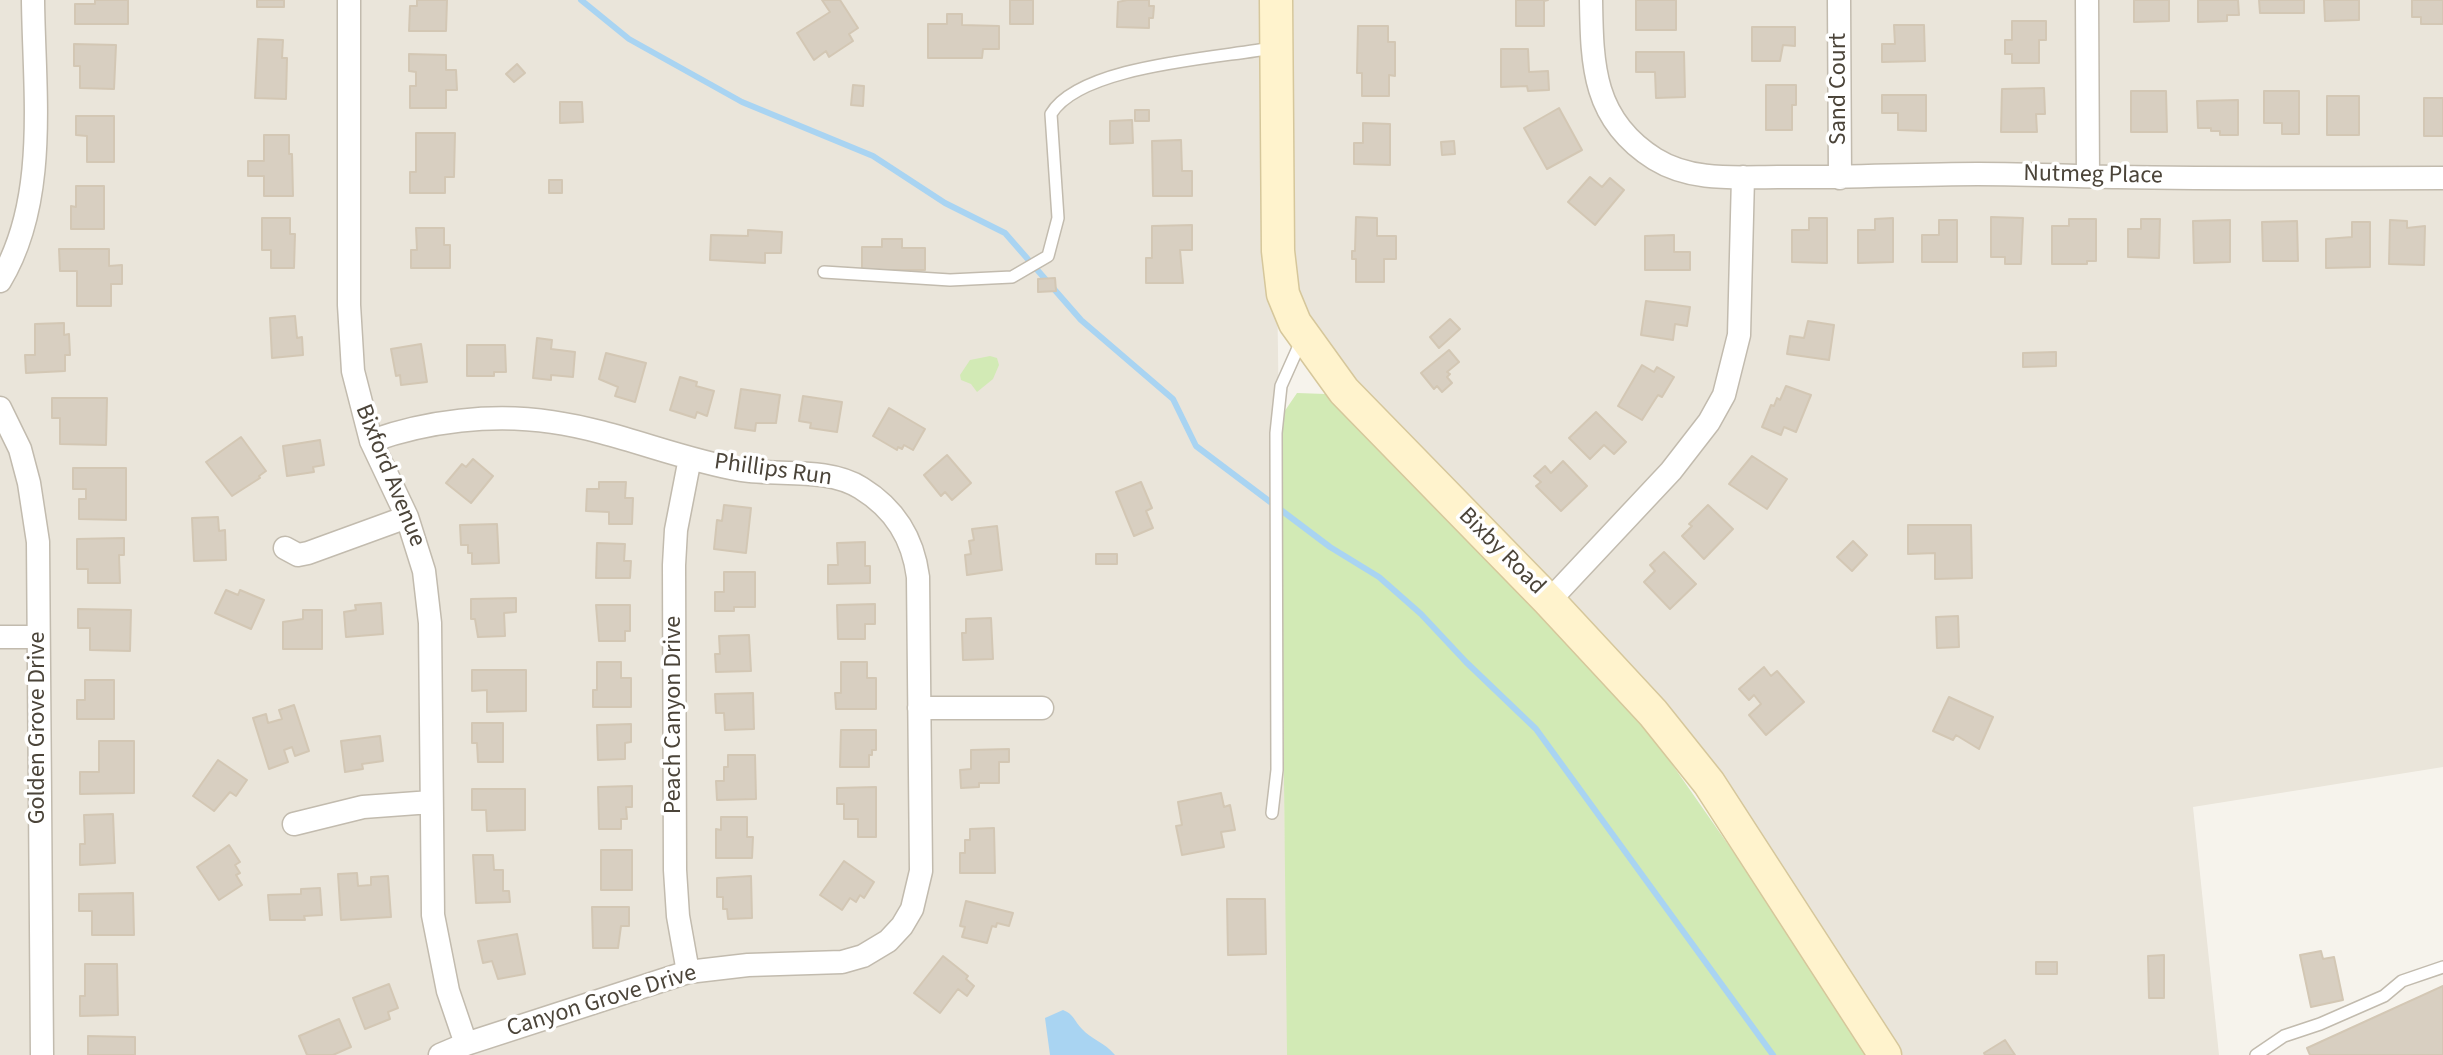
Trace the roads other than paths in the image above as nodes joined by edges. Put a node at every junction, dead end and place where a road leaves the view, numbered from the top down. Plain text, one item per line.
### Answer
1 (33, 0) edge
2 (349, 0) edge
3 (1276, 0) edge
4 (1591, 0) edge
5 (1839, 0) edge
6 (2087, 0) edge
7 (1277, 47) junction
8 (2088, 176) junction
9 (1743, 177) junction
10 (1840, 178) junction
11 (2443, 178) edge
12 (824, 272) dead end
13 (0, 281) edge
14 (1303, 337) junction
15 (0, 408) edge
16 (371, 441) junction
17 (690, 458) junction
18 (407, 517) junction
19 (285, 548) dead end
20 (1549, 601) junction
21 (0, 637) edge
22 (38, 637) junction
23 (919, 708) junction
24 (1042, 708) dead end
25 (431, 802) junction
26 (1272, 813) dead end
27 (294, 824) dead end
28 (863, 956) joint
29 (2443, 967) edge
30 (688, 972) junction
31 (466, 1044) junction
32 (42, 1055) edge
33 (440, 1055) edge
34 (1885, 1055) edge
35 (2256, 1055) edge

1 - 13 street
2 - 16 street, Bixford Avenue
3 - 7 street, Bixby Road
4 - 9 street, Nutmeg Place
5 - 10 street, Sand Court
6 - 8 street
7 - 12 lane
7 - 14 street, Bixby Road
8 - 10 street, Nutmeg Place
8 - 11 street, Nutmeg Place
9 - 10 street, Nutmeg Place
9 - 20 street
14 - 20 street, Bixby Road
14 - 26 lane
15 - 22 street, Golden Grove Drive
16 - 17 street, Phillips Run
16 - 18 street, Bixford Avenue
17 - 23 street, Phillips Run
17 - 30 street, Peach Canyon Drive
18 - 19 street
18 - 25 street, Bixford Avenue
20 - 34 street, Bixby Road
21 - 22 street
22 - 32 street, Golden Grove Drive
23 - 24 street
23 - 28 street, Phillips Run
25 - 27 street
25 - 31 street, Bixford Avenue
28 - 30 street, Canyon Grove Drive
29 - 35 lane
30 - 31 street, Canyon Grove Drive
31 - 33 street, Canyon Grove Drive

